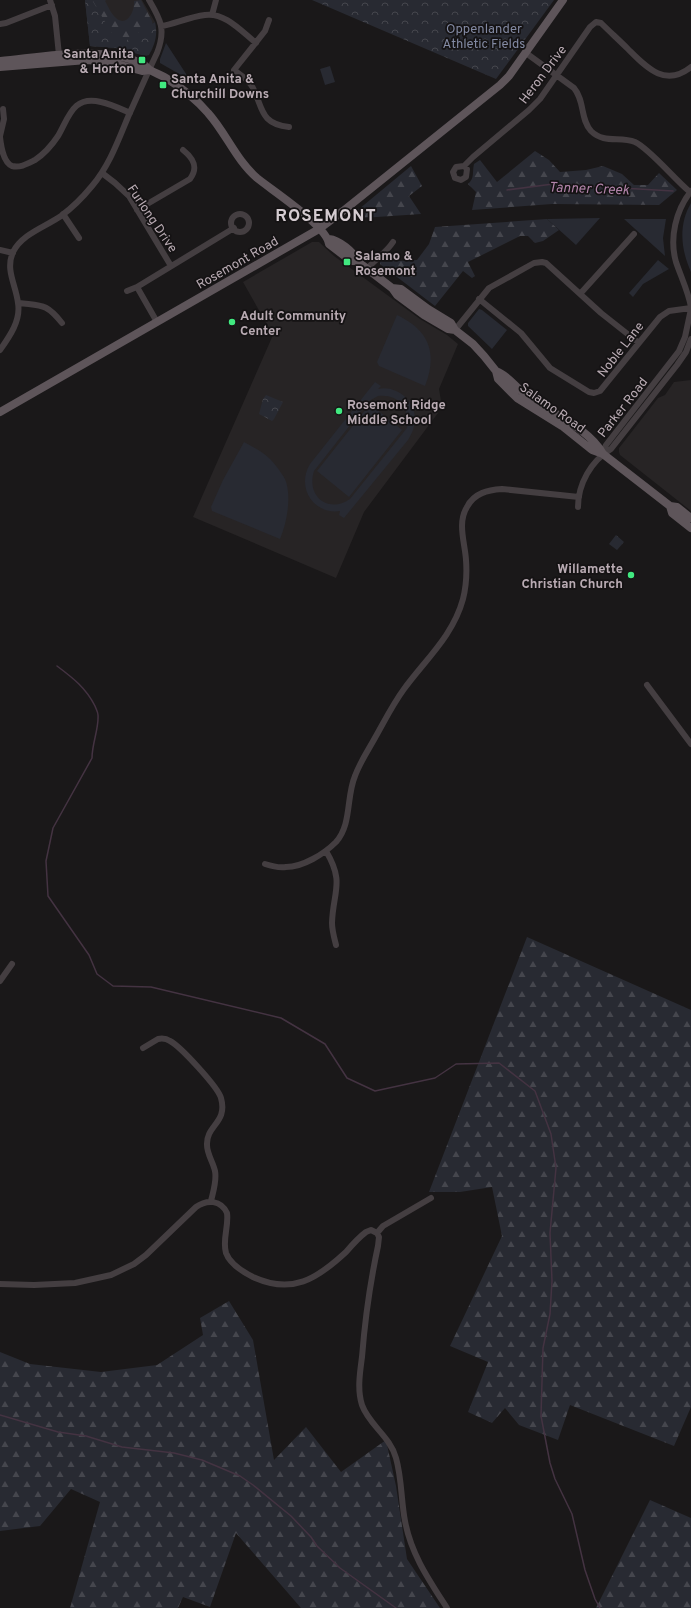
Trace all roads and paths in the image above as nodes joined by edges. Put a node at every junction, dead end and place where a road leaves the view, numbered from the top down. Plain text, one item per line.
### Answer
1 (149, 0) edge
2 (216, 0) edge
3 (562, 0) edge
4 (51, 2) edge
5 (212, 14) junction
6 (269, 20) dead end
7 (0, 24) edge
8 (162, 26) junction
9 (256, 43) junction
10 (526, 53) junction
11 (59, 55) junction
12 (0, 61) edge
13 (691, 67) edge
14 (0, 68) edge
15 (149, 70) junction
16 (556, 75) junction
17 (3, 109) dead end
18 (130, 113) junction
19 (289, 127) dead end
20 (0, 136) edge
21 (183, 150) dead end
22 (464, 166) dead end
23 (102, 173) junction
24 (690, 191) edge
25 (137, 210) junction
26 (63, 214) junction
27 (234, 228) dead end
28 (319, 229) junction
29 (634, 234) dead end
30 (79, 238) dead end
31 (392, 242) dead end
32 (0, 250) edge
33 (13, 253) junction
34 (171, 266) junction
35 (367, 269) junction
36 (137, 287) junction
37 (127, 291) dead end
38 (580, 294) junction
39 (479, 299) junction
40 (19, 303) junction
41 (691, 308) edge
42 (157, 322) junction
43 (62, 323) dead end
44 (455, 330) junction
45 (691, 339) edge
46 (639, 343) junction
47 (0, 350) edge
48 (0, 412) edge
49 (603, 454) junction
50 (579, 497) junction
51 (670, 506) junction
52 (578, 507) dead end
53 (691, 518) edge
54 (691, 528) edge
55 (646, 685) dead end
56 (691, 744) edge
57 (326, 851) junction
58 (265, 864) dead end
59 (336, 945) dead end
60 (12, 964) dead end
61 (0, 982) edge
62 (143, 1048) dead end
63 (431, 1198) dead end
64 (211, 1201) junction
65 (377, 1233) junction
66 (0, 1284) edge
67 (447, 1608) edge

1 - 8 street
2 - 5 street
3 - 10 main road, Rosemont Road
4 - 7 street
4 - 11 street
5 - 8 street
5 - 9 street
6 - 9 street
8 - 15 street
9 - 19 street
10 - 16 street
10 - 28 main road, Rosemont Road
11 - 12 main road, Salamo Road
11 - 15 main road, Salamo Road
13 - 16 street, Heron Drive
14 - 15 main road
15 - 18 street
15 - 28 main road, Salamo Road
16 - 22 street, Heron Drive
16 - 24 street
17 - 20 street
18 - 20 street
18 - 23 street
21 - 25 street
23 - 25 street, Furlong Drive
23 - 26 street
24 - 41 street, Parker Road
25 - 34 street, Furlong Drive
26 - 30 street
26 - 33 street
27 - 34 street
28 - 35 main road, Salamo Road
28 - 42 main road, Rosemont Road
29 - 38 street
31 - 35 street
32 - 33 street
33 - 40 street
34 - 36 street, Furlong Drive
35 - 44 main road, Salamo Road
36 - 37 street, Furlong Drive
36 - 42 street
38 - 39 street
38 - 46 street
39 - 44 street
39 - 46 street, Noble Lane
40 - 43 street
40 - 47 street
41 - 46 street, Noble Lane
41 - 49 street, Parker Road
42 - 48 main road, Rosemont Road
44 - 49 main road, Salamo Road
45 - 49 street, Parker Road
49 - 50 street
49 - 51 main road, Salamo Road
50 - 52 street
50 - 57 street
51 - 53 main road, Salamo Road
51 - 54 main road, Salamo Road
55 - 56 street
57 - 58 street
57 - 59 street
60 - 61 street
62 - 64 street
63 - 65 street
64 - 65 street
64 - 66 street
65 - 67 street

